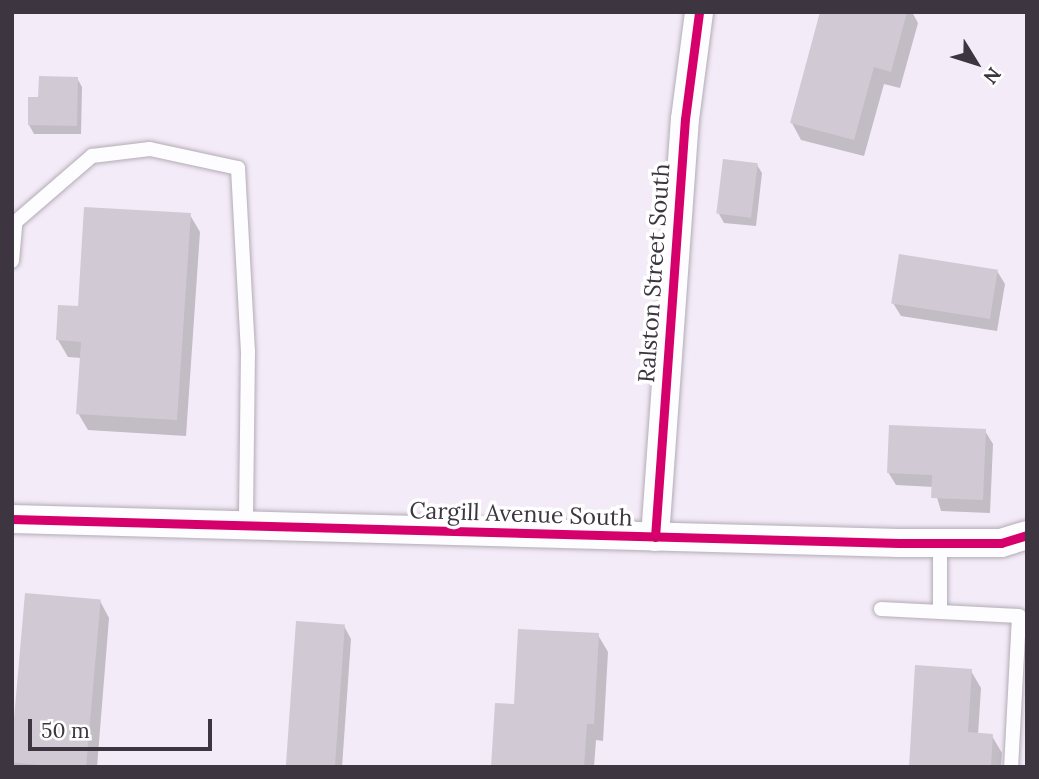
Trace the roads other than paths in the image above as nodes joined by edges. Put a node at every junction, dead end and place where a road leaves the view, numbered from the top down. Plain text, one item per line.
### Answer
1 (699, 12) edge
2 (14, 224) edge
3 (12, 261) edge
4 (12, 519) edge
5 (246, 526) junction
6 (1027, 535) edge
7 (655, 537) junction
8 (940, 543) junction
9 (881, 609) dead end
10 (940, 611) junction
11 (1012, 767) edge

1 - 7 street, Ralston Street South
2 - 3 lane
2 - 5 lane
4 - 5 street, Cargill Avenue South
5 - 7 street, Cargill Avenue South
6 - 8 street, Cargill Avenue South
7 - 8 street, Cargill Avenue South
8 - 10 lane
9 - 10 lane
10 - 11 lane

